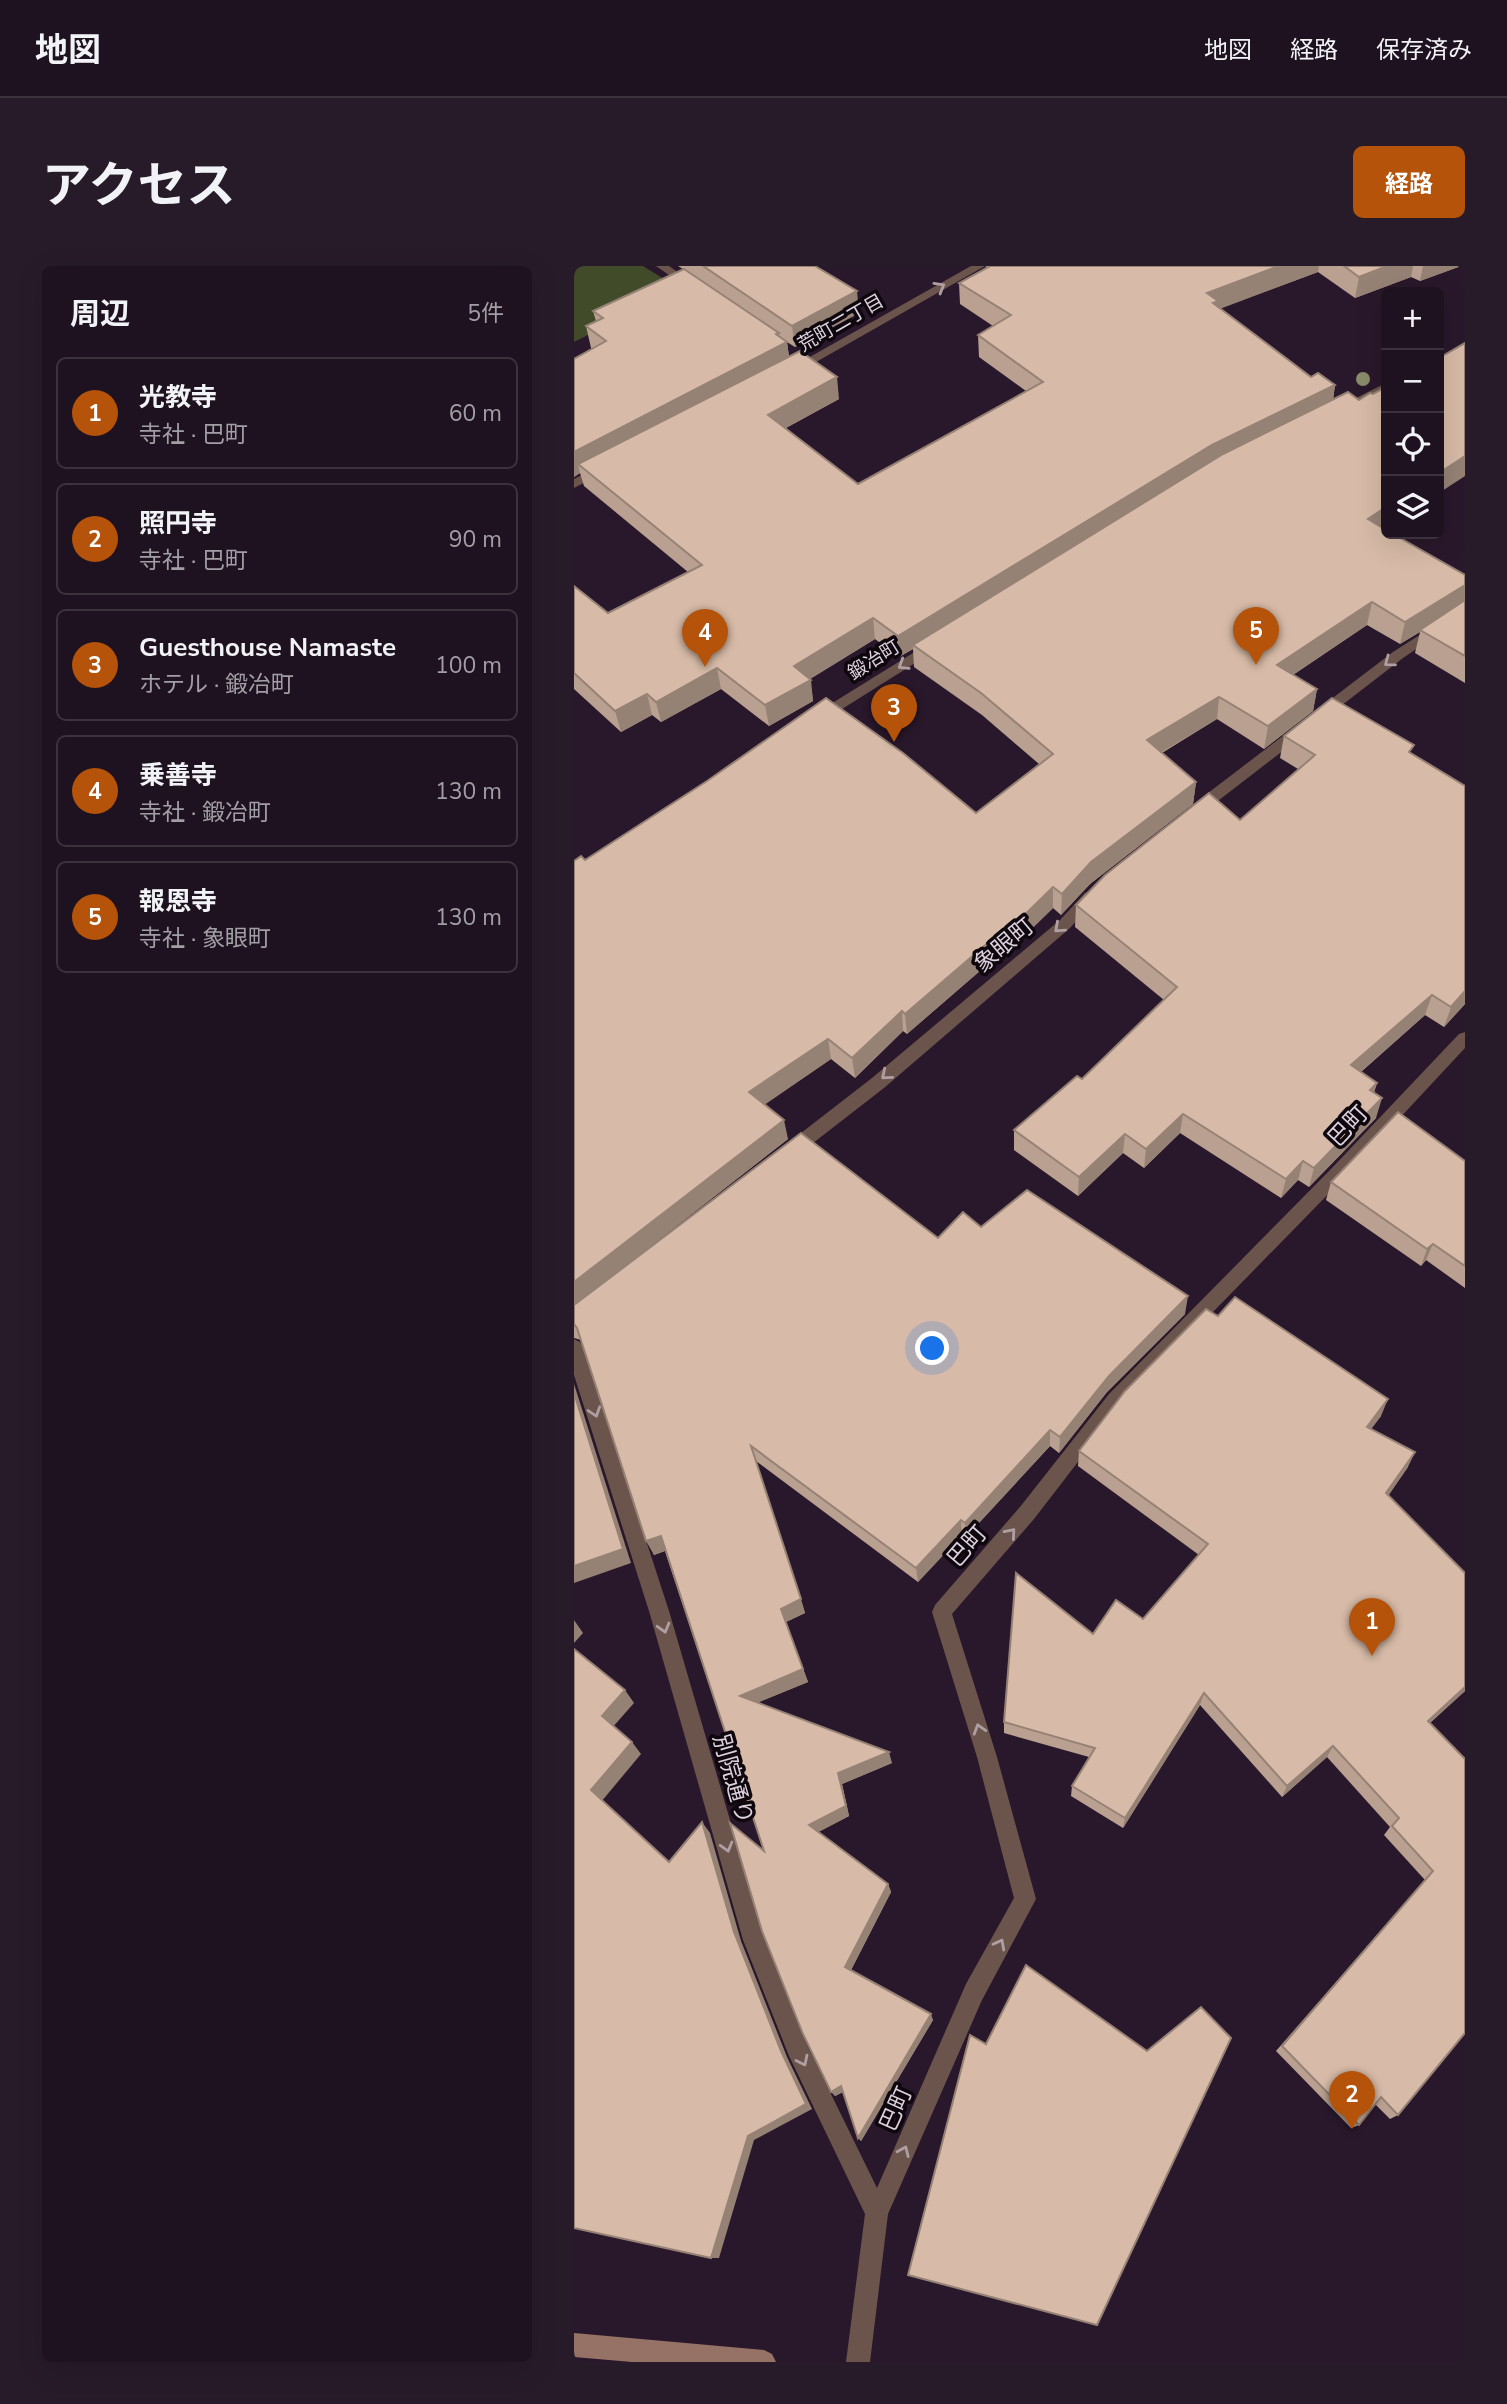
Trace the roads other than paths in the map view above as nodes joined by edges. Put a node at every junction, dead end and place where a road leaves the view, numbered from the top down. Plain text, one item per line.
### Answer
1 (662, 266) edge
2 (979, 266) edge
3 (706, 296) edge
4 (796, 356) edge
5 (807, 363) junction
6 (782, 376) edge
7 (1381, 389) edge
8 (1341, 408) edge
9 (608, 465) edge
10 (574, 484) edge
11 (1465, 610) edge
12 (943, 639) edge
13 (804, 726) edge
14 (1185, 819) edge
15 (1097, 890) edge
16 (1465, 1038) edge
17 (779, 1160) edge
18 (574, 1347) edge
19 (877, 2213) junction
20 (574, 2345) edge
21 (764, 2362) edge
22 (858, 2362) edge

1 - 3 street
5 -> 2 street, 荒町二丁目
4 - 5 street
5 - 6 street, 荒町二丁目
7 - 8 street
9 - 10 street
11 -> 14 street
12 -> 13 street, 鍛冶町
15 -> 17 street, 象眼町
19 -> 16 street, 巴町
18 -> 19 street, 別院通り
19 - 22 street
20 - 21 street

